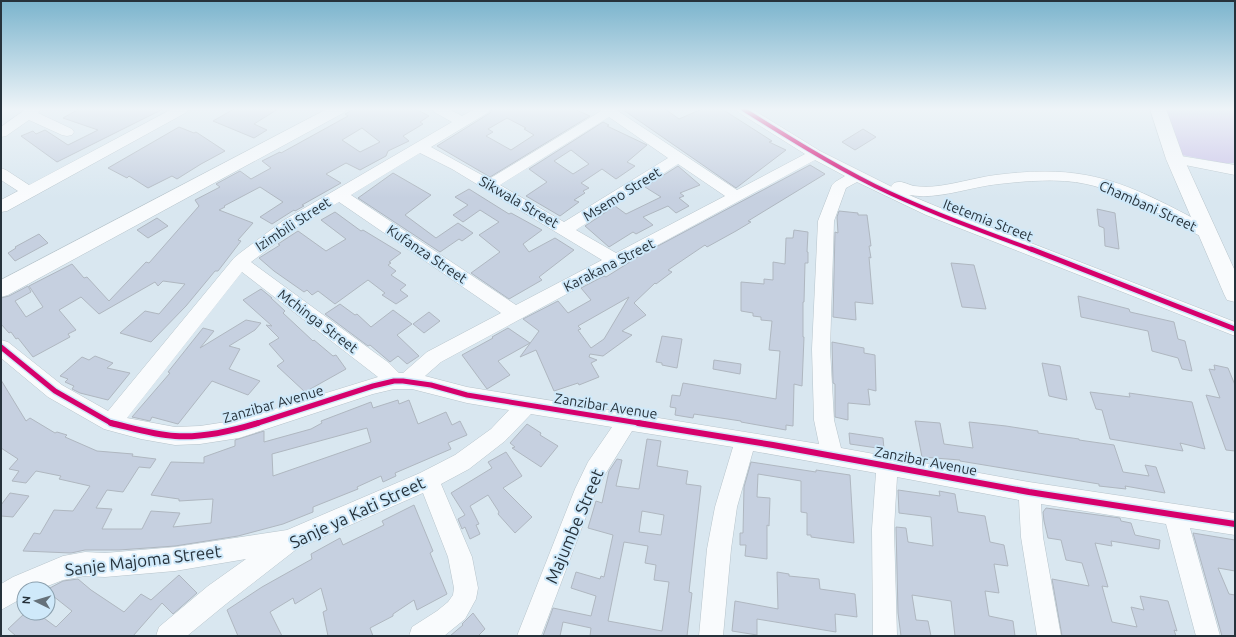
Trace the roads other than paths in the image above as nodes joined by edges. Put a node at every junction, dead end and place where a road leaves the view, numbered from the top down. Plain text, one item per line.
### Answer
1 (127, 139) edge
2 (283, 139) edge
3 (434, 139) edge
4 (563, 139) edge
5 (650, 139) edge
6 (791, 139) edge
7 (1168, 139) edge
8 (420, 147) junction
9 (815, 154) junction
10 (678, 158) junction
11 (1175, 159) junction
12 (1235, 170) edge
13 (1, 173) edge
14 (857, 176) junction
15 (490, 185) junction
16 (876, 186) junction
17 (29, 192) junction
18 (339, 194) junction
19 (737, 197) junction
20 (1, 207) edge
21 (565, 229) junction
22 (1208, 232) junction
23 (616, 261) junction
24 (240, 262) junction
25 (1, 290) edge
26 (1235, 294) edge
27 (514, 314) junction
28 (1235, 329) edge
29 (5, 358) edge
30 (401, 381) junction
31 (527, 405) junction
32 (627, 421) junction
33 (111, 423) junction
34 (745, 441) junction
35 (832, 456) junction
36 (887, 466) junction
37 (428, 480) junction
38 (1029, 492) junction
39 (1175, 515) junction
40 (1235, 524) edge
41 (290, 540) junction
42 (1, 598) edge
43 (168, 636) edge
44 (420, 636) edge
45 (529, 636) edge
46 (711, 636) edge
47 (885, 636) edge
48 (1049, 636) edge
49 (1208, 636) edge

1 - 17 street
2 - 25 main road
3 - 8 street, Izimbili Street
4 - 15 street
5 - 10 street
6 - 9 street, Itetemia Street
7 - 11 main road
8 - 15 street, Sikwala Street
8 - 18 street, Izimbili Street
9 - 14 street, Itetemia Street
9 - 19 street, Karakana Street
10 - 19 street
10 - 21 street, Msemo Street
11 - 12 street
11 - 22 main road
13 - 17 street
14 - 16 street, Itetemia Street
14 - 35 street
15 - 21 street, Sikwala Street
16 - 22 street, Chambani Street
16 - 28 street, Itetemia Street
17 - 20 street
18 - 24 street, Izimbili Street
18 - 27 street, Kufanza Street
19 - 23 street, Karakana Street
21 - 23 street, Sikwala Street
22 - 26 main road
23 - 27 street, Karakana Street
24 - 30 street, Mchinga Street
24 - 33 street, Izimbili Street
27 - 30 street, Karakana Street
29 - 33 street, Zanzibar Avenue
30 - 31 street, Zanzibar Avenue
30 - 33 street, Zanzibar Avenue
31 - 32 street, Zanzibar Avenue
31 - 37 street, Sanje ya Kati Street
32 - 34 street, Zanzibar Avenue
32 - 45 street, Majumbe Street
34 - 35 street, Zanzibar Avenue
34 - 46 street
35 - 36 street, Zanzibar Avenue
36 - 38 street, Zanzibar Avenue
36 - 47 street
37 - 41 street, Sanje ya Kati Street
37 - 44 street
38 - 39 street, Zanzibar Avenue
38 - 48 street
39 - 40 street, Zanzibar Avenue
39 - 49 street
41 - 42 street, Sanje Majoma Street
41 - 43 street, Sanje ya Kati Street

